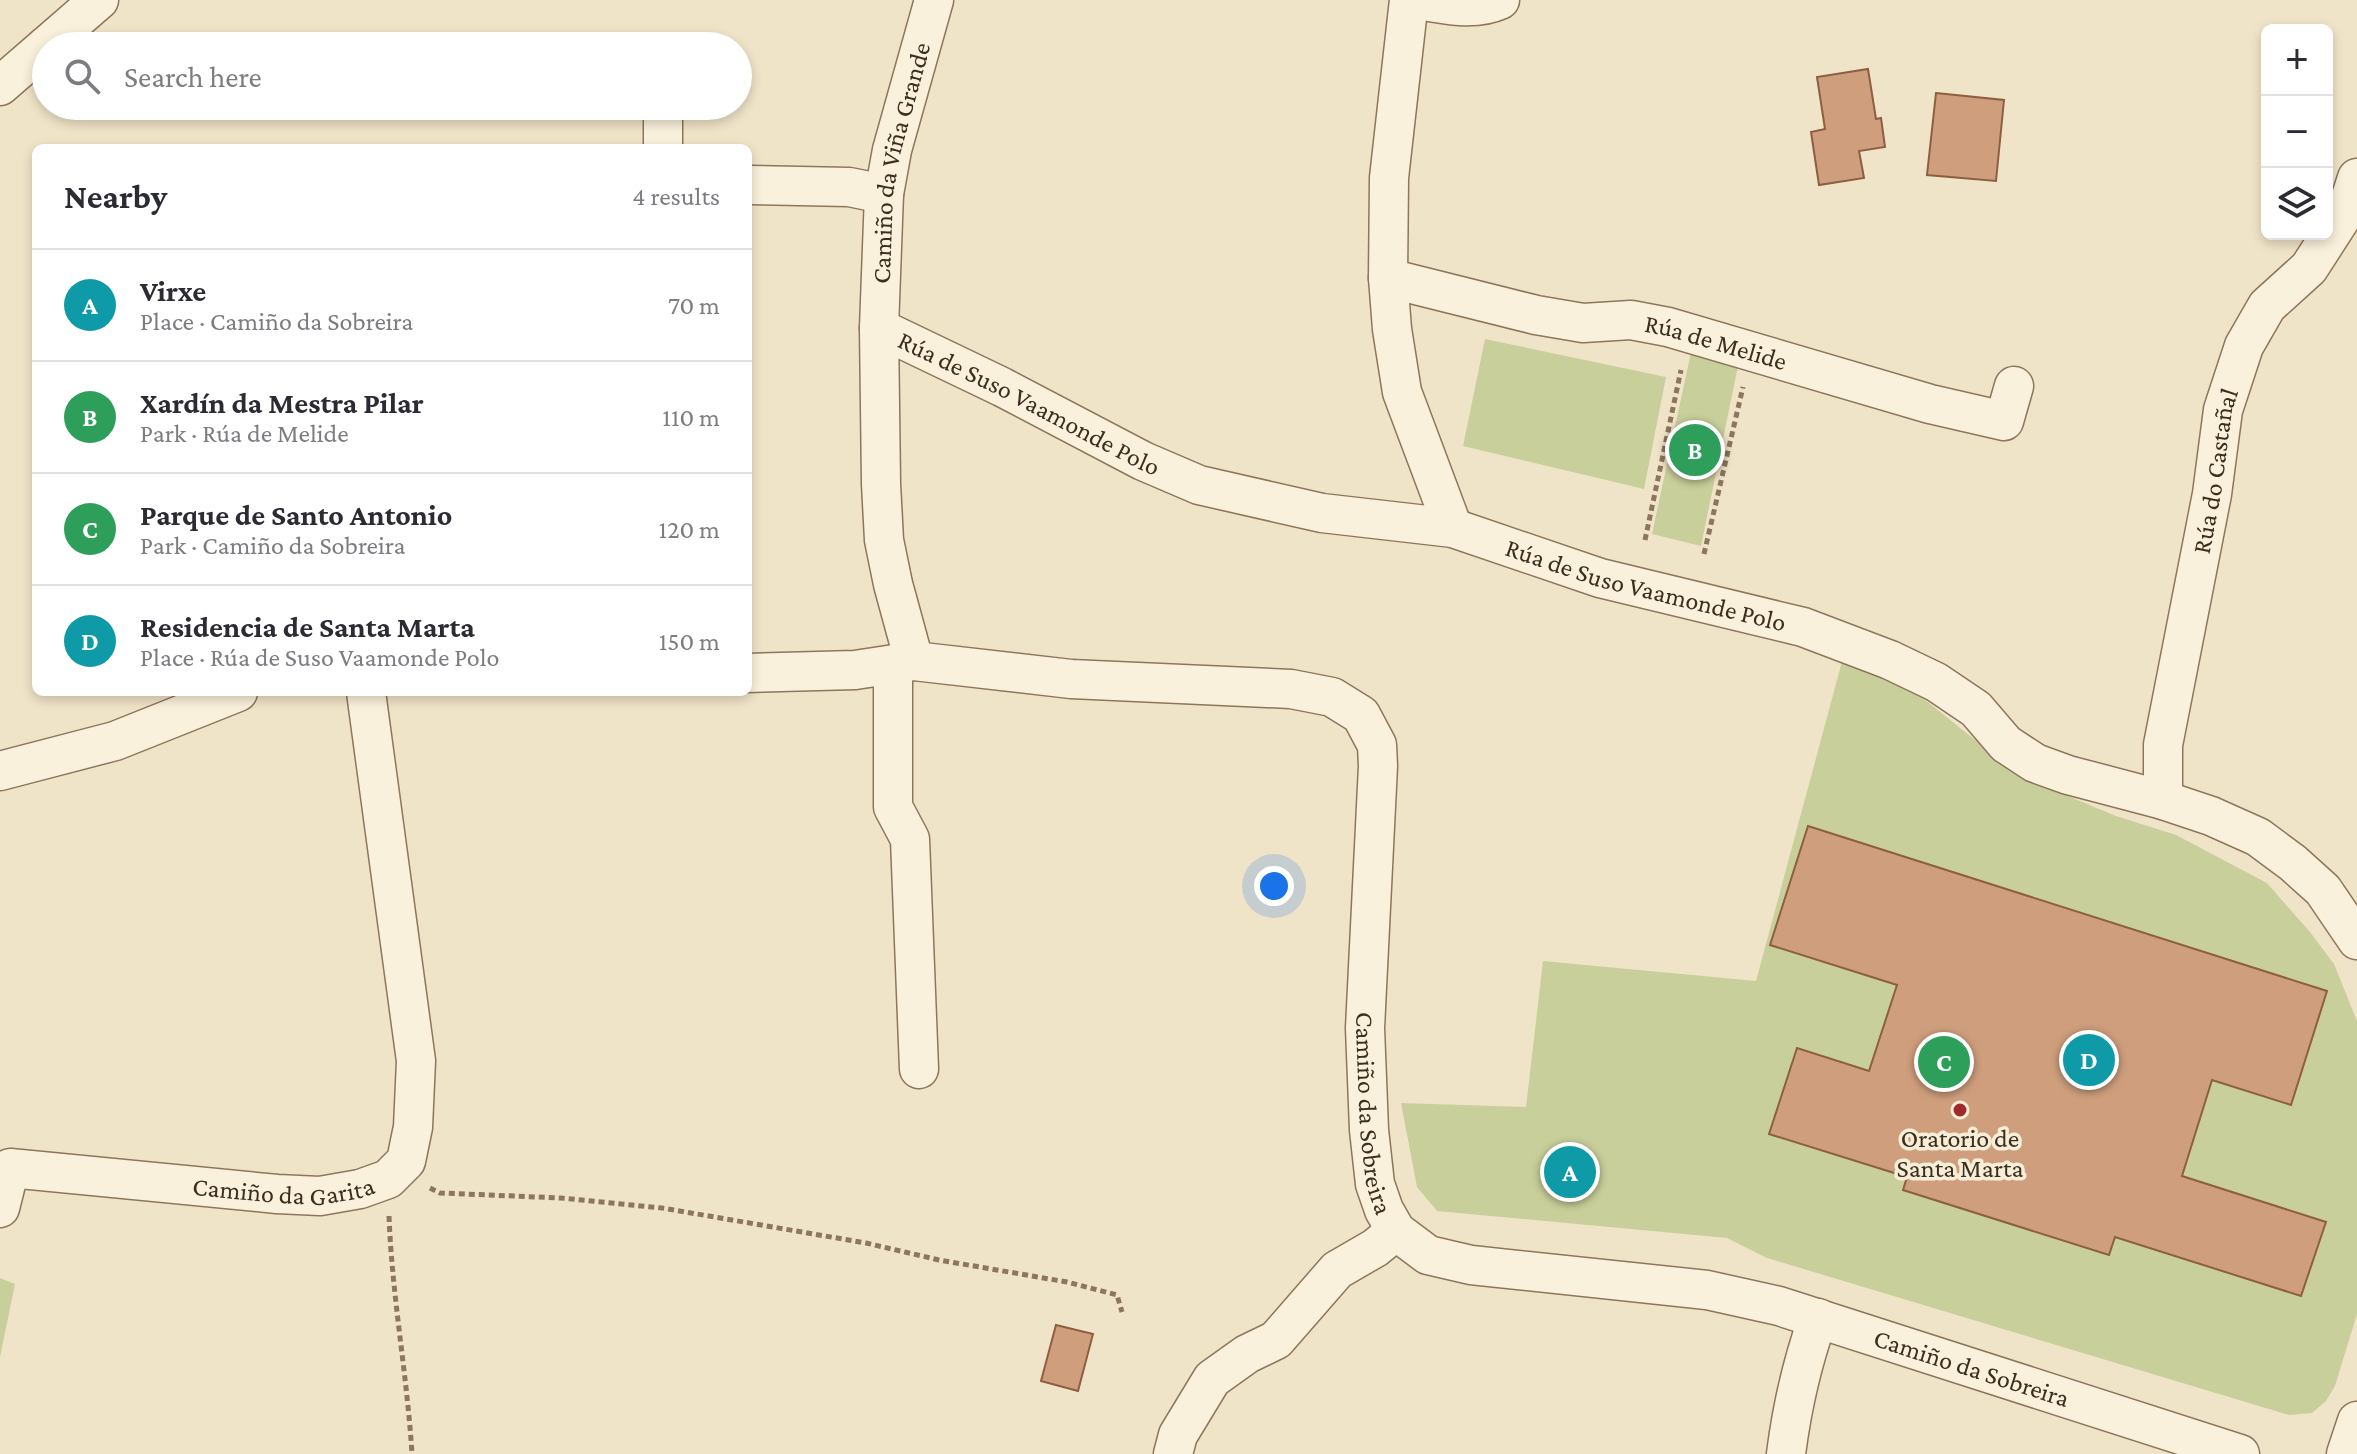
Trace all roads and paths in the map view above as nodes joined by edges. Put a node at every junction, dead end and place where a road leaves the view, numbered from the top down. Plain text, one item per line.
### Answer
1 (99, 0) edge
2 (934, 0) edge
3 (1409, 0) edge
4 (1417, 0) edge
5 (1500, 0) edge
6 (62, 32) edge
7 (32, 58) edge
8 (0, 86) edge
9 (663, 120) edge
10 (663, 144) edge
11 (2357, 178) edge
12 (752, 185) edge
13 (884, 194) junction
14 (1388, 278) junction
15 (879, 328) junction
16 (1682, 364) dead end
17 (1744, 383) dead end
18 (2014, 386) dead end
19 (1453, 528) junction
20 (1645, 540) dead end
21 (1704, 554) dead end
22 (904, 663) junction
23 (752, 673) edge
24 (228, 696) edge
25 (367, 696) edge
26 (0, 771) edge
27 (2163, 800) junction
28 (2357, 940) edge
29 (919, 1069) dead end
30 (397, 1170) junction
31 (0, 1208) edge
32 (1396, 1231) junction
33 (1122, 1312) dead end
34 (1818, 1318) junction
35 (2357, 1421) edge
36 (412, 1454) edge
37 (1173, 1454) edge
38 (1786, 1454) edge
39 (2240, 1454) edge
40 (2346, 1454) edge

1 - 6 street
2 - 13 street, Camiño da Viña Grande
3 - 14 street
4 - 5 street
7 - 8 street
9 - 10 street
11 - 27 street, Rúa do Castañal
12 - 13 street
13 - 15 street, Camiño da Viña Grande
14 - 18 street, Rúa de Melide
14 - 19 street
15 - 19 street, Rúa de Suso Vaamonde Polo
15 - 22 street, Camiño da Viña Grande
16 - 20 path
17 - 21 path
19 - 27 street, Rúa de Suso Vaamonde Polo
22 - 23 street
22 - 29 street
22 - 32 street, Camiño da Sobreira
24 - 26 street
25 - 30 street, Camiño da Garita
27 - 28 street, Rúa de Suso Vaamonde Polo
30 - 31 street, Camiño da Garita
30 - 33 path
30 - 36 path
32 - 34 street, Camiño da Sobreira
32 - 37 street
34 - 38 street
34 - 39 street, Camiño da Sobreira
35 - 40 street

